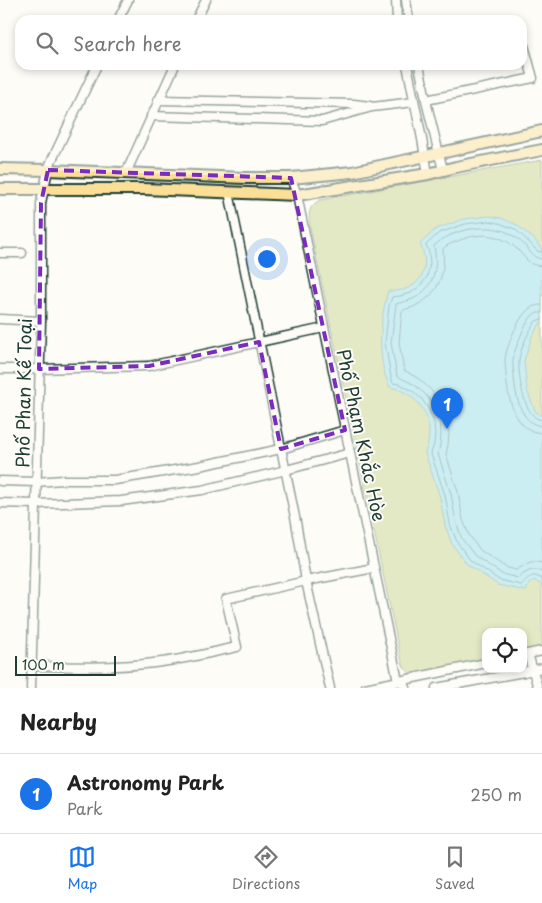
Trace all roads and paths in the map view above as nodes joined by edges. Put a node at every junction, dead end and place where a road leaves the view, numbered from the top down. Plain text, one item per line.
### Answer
1 (128, 0) edge
2 (206, 0) edge
3 (396, 0) edge
4 (406, 0) edge
5 (120, 15) edge
6 (198, 15) edge
7 (397, 15) edge
8 (408, 15) edge
9 (527, 56) edge
10 (95, 70) edge
11 (173, 70) edge
12 (408, 70) edge
13 (420, 70) edge
14 (158, 100) junction
15 (426, 100) junction
16 (414, 102) junction
17 (372, 106) junction
18 (151, 116) junction
19 (542, 131) edge
20 (542, 150) edge
21 (439, 153) junction
22 (425, 156) junction
23 (0, 169) edge
24 (48, 170) junction
25 (443, 170) junction
26 (126, 173) junction
27 (428, 174) junction
28 (291, 178) junction
29 (0, 189) edge
30 (44, 189) junction
31 (229, 192) junction
32 (297, 195) junction
33 (0, 253) edge
34 (22, 253) dead end
35 (0, 319) edge
36 (41, 321) junction
37 (324, 328) junction
38 (259, 342) junction
39 (0, 369) edge
40 (39, 369) junction
41 (345, 430) junction
42 (281, 449) junction
43 (350, 453) junction
44 (286, 470) junction
45 (0, 481) edge
46 (36, 482) junction
47 (0, 503) edge
48 (35, 504) junction
49 (374, 568) junction
50 (306, 581) junction
51 (542, 651) edge
52 (527, 654) edge
53 (527, 656) edge
54 (482, 664) edge
55 (32, 666) junction
56 (542, 668) edge
57 (533, 670) junction
58 (398, 681) junction
59 (31, 688) edge
60 (330, 688) edge
61 (365, 688) edge
62 (392, 688) edge
63 (406, 688) edge
64 (436, 688) edge
65 (538, 688) edge

1 - 5 street
2 - 6 street
3 - 7 street
4 - 8 street
9 - 15 street
10 - 24 street, Phố Phan Kế Toại
11 - 14 street
12 - 16 street
13 - 15 street
14 - 17 street
14 - 18 street
15 - 21 street
16 - 17 street
16 - 22 street
17 - 18 street
18 - 26 street
19 - 21 main road
20 - 25 main road
21 - 22 main road
21 - 25 street
22 - 27 street
22 - 28 main road
23 - 24 main road
24 - 26 main road
24 - 30 street, Phố Phan Kế Toại
25 - 27 main road
26 - 28 main road
27 - 32 main road
28 - 32 street, Phố Phạm Khắc Hòe
29 - 30 main road
30 - 31 main road
30 - 36 street, Phố Phan Kế Toại
31 - 32 main road
31 - 38 street
32 - 37 street, Phố Phạm Khắc Hòe
33 - 34 street
35 - 36 street
36 - 40 street, Phố Phan Kế Toại
37 - 38 street
37 - 41 street, Phố Phạm Khắc Hòe
38 - 40 street
38 - 42 street
39 - 40 street
40 - 46 street, Phố Phan Kế Toại
41 - 42 street
41 - 43 street, Phố Phạm Khắc Hòe
42 - 44 street
42 - 46 street
43 - 44 street
43 - 49 street, Phố Phạm Khắc Hòe
44 - 48 street
44 - 50 street
45 - 46 street
46 - 48 street, Phố Phan Kế Toại
47 - 48 street
48 - 55 street, Phố Phan Kế Toại
49 - 50 street
49 - 58 street, Phố Phạm Khắc Hòe
50 - 55 street
50 - 60 street
51 - 52 street
53 - 57 street
54 - 58 street
55 - 59 street, Phố Phan Kế Toại
56 - 57 street
57 - 64 street
57 - 65 street
58 - 61 street
58 - 62 street
58 - 63 street

